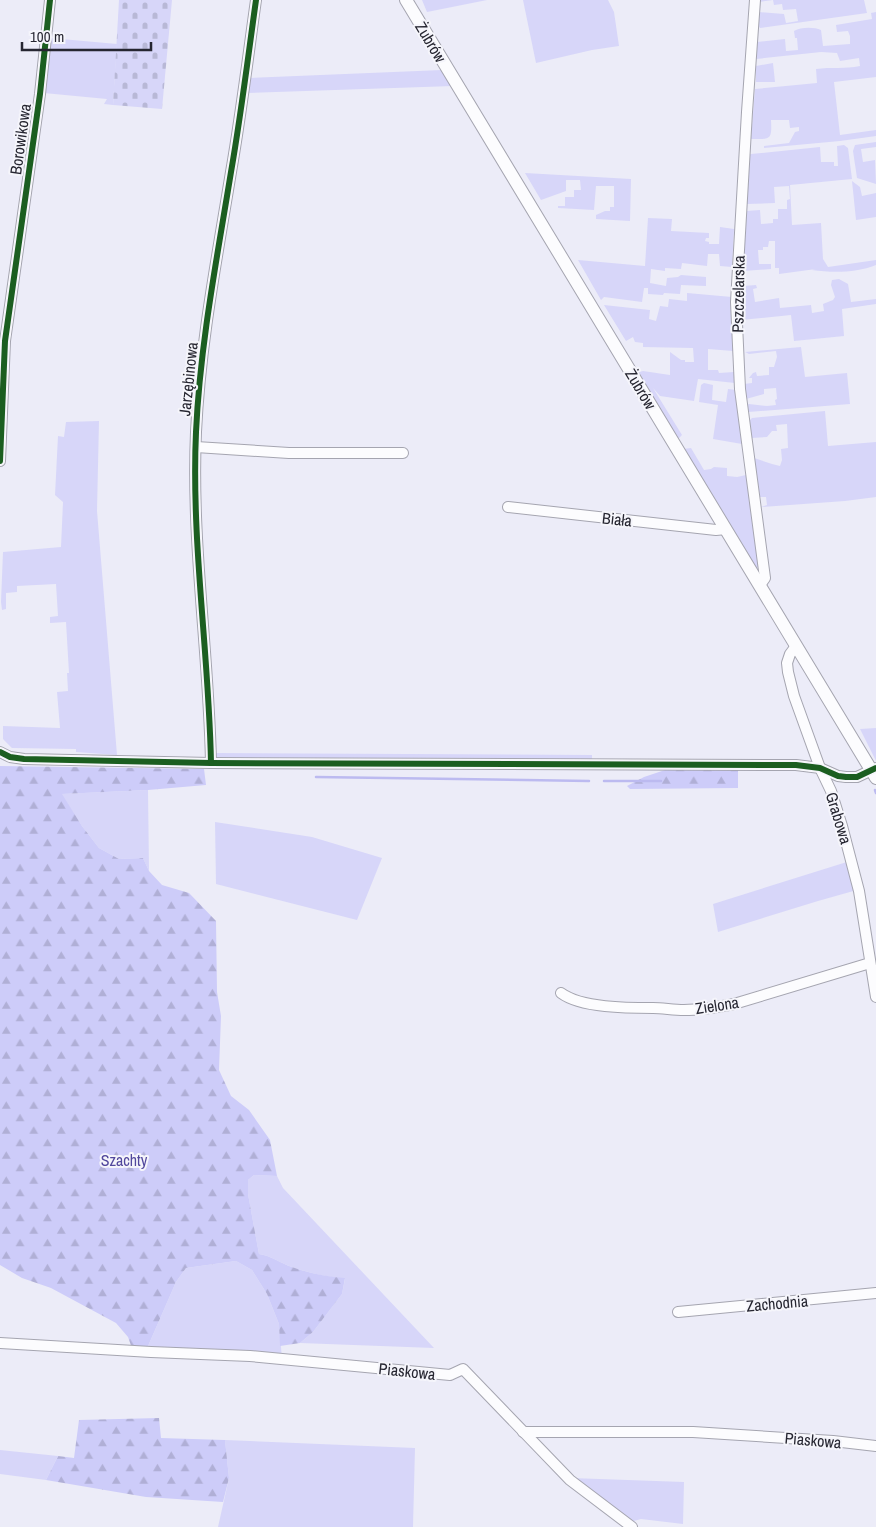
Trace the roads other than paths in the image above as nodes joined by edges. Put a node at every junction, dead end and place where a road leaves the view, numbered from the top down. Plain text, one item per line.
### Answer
1 (50, 0) edge
2 (256, 0) edge
3 (406, 0) edge
4 (755, 0) edge
5 (196, 448) junction
6 (404, 453) dead end
7 (0, 460) edge
8 (508, 507) dead end
9 (726, 529) junction
10 (760, 585) junction
11 (796, 646) junction
12 (1, 751) edge
13 (211, 763) junction
14 (820, 768) junction
15 (874, 772) edge
16 (870, 963) junction
17 (561, 993) dead end
18 (876, 996) edge
19 (876, 1293) edge
20 (678, 1312) dead end
21 (0, 1343) edge
22 (523, 1432) junction
23 (876, 1446) edge
24 (632, 1527) edge

1 - 7 street, Borowikowa
2 - 5 street, Jarzębinowa
3 - 9 main road, Żubrów
4 - 10 street, Pszczelarska
5 - 6 street
5 - 13 street, Jarzębinowa
8 - 9 street, Biała
9 - 10 main road, Żubrów
10 - 11 main road, Żubrów
11 - 14 street, Grabowa
11 - 15 main road, Żubrów
12 - 13 street
13 - 14 street
14 - 15 street
14 - 16 street, Grabowa
16 - 17 street, Zielona
16 - 18 street, Grabowa
19 - 20 street, Zachodnia
21 - 22 street, Piaskowa
22 - 23 street, Piaskowa
22 - 24 street

